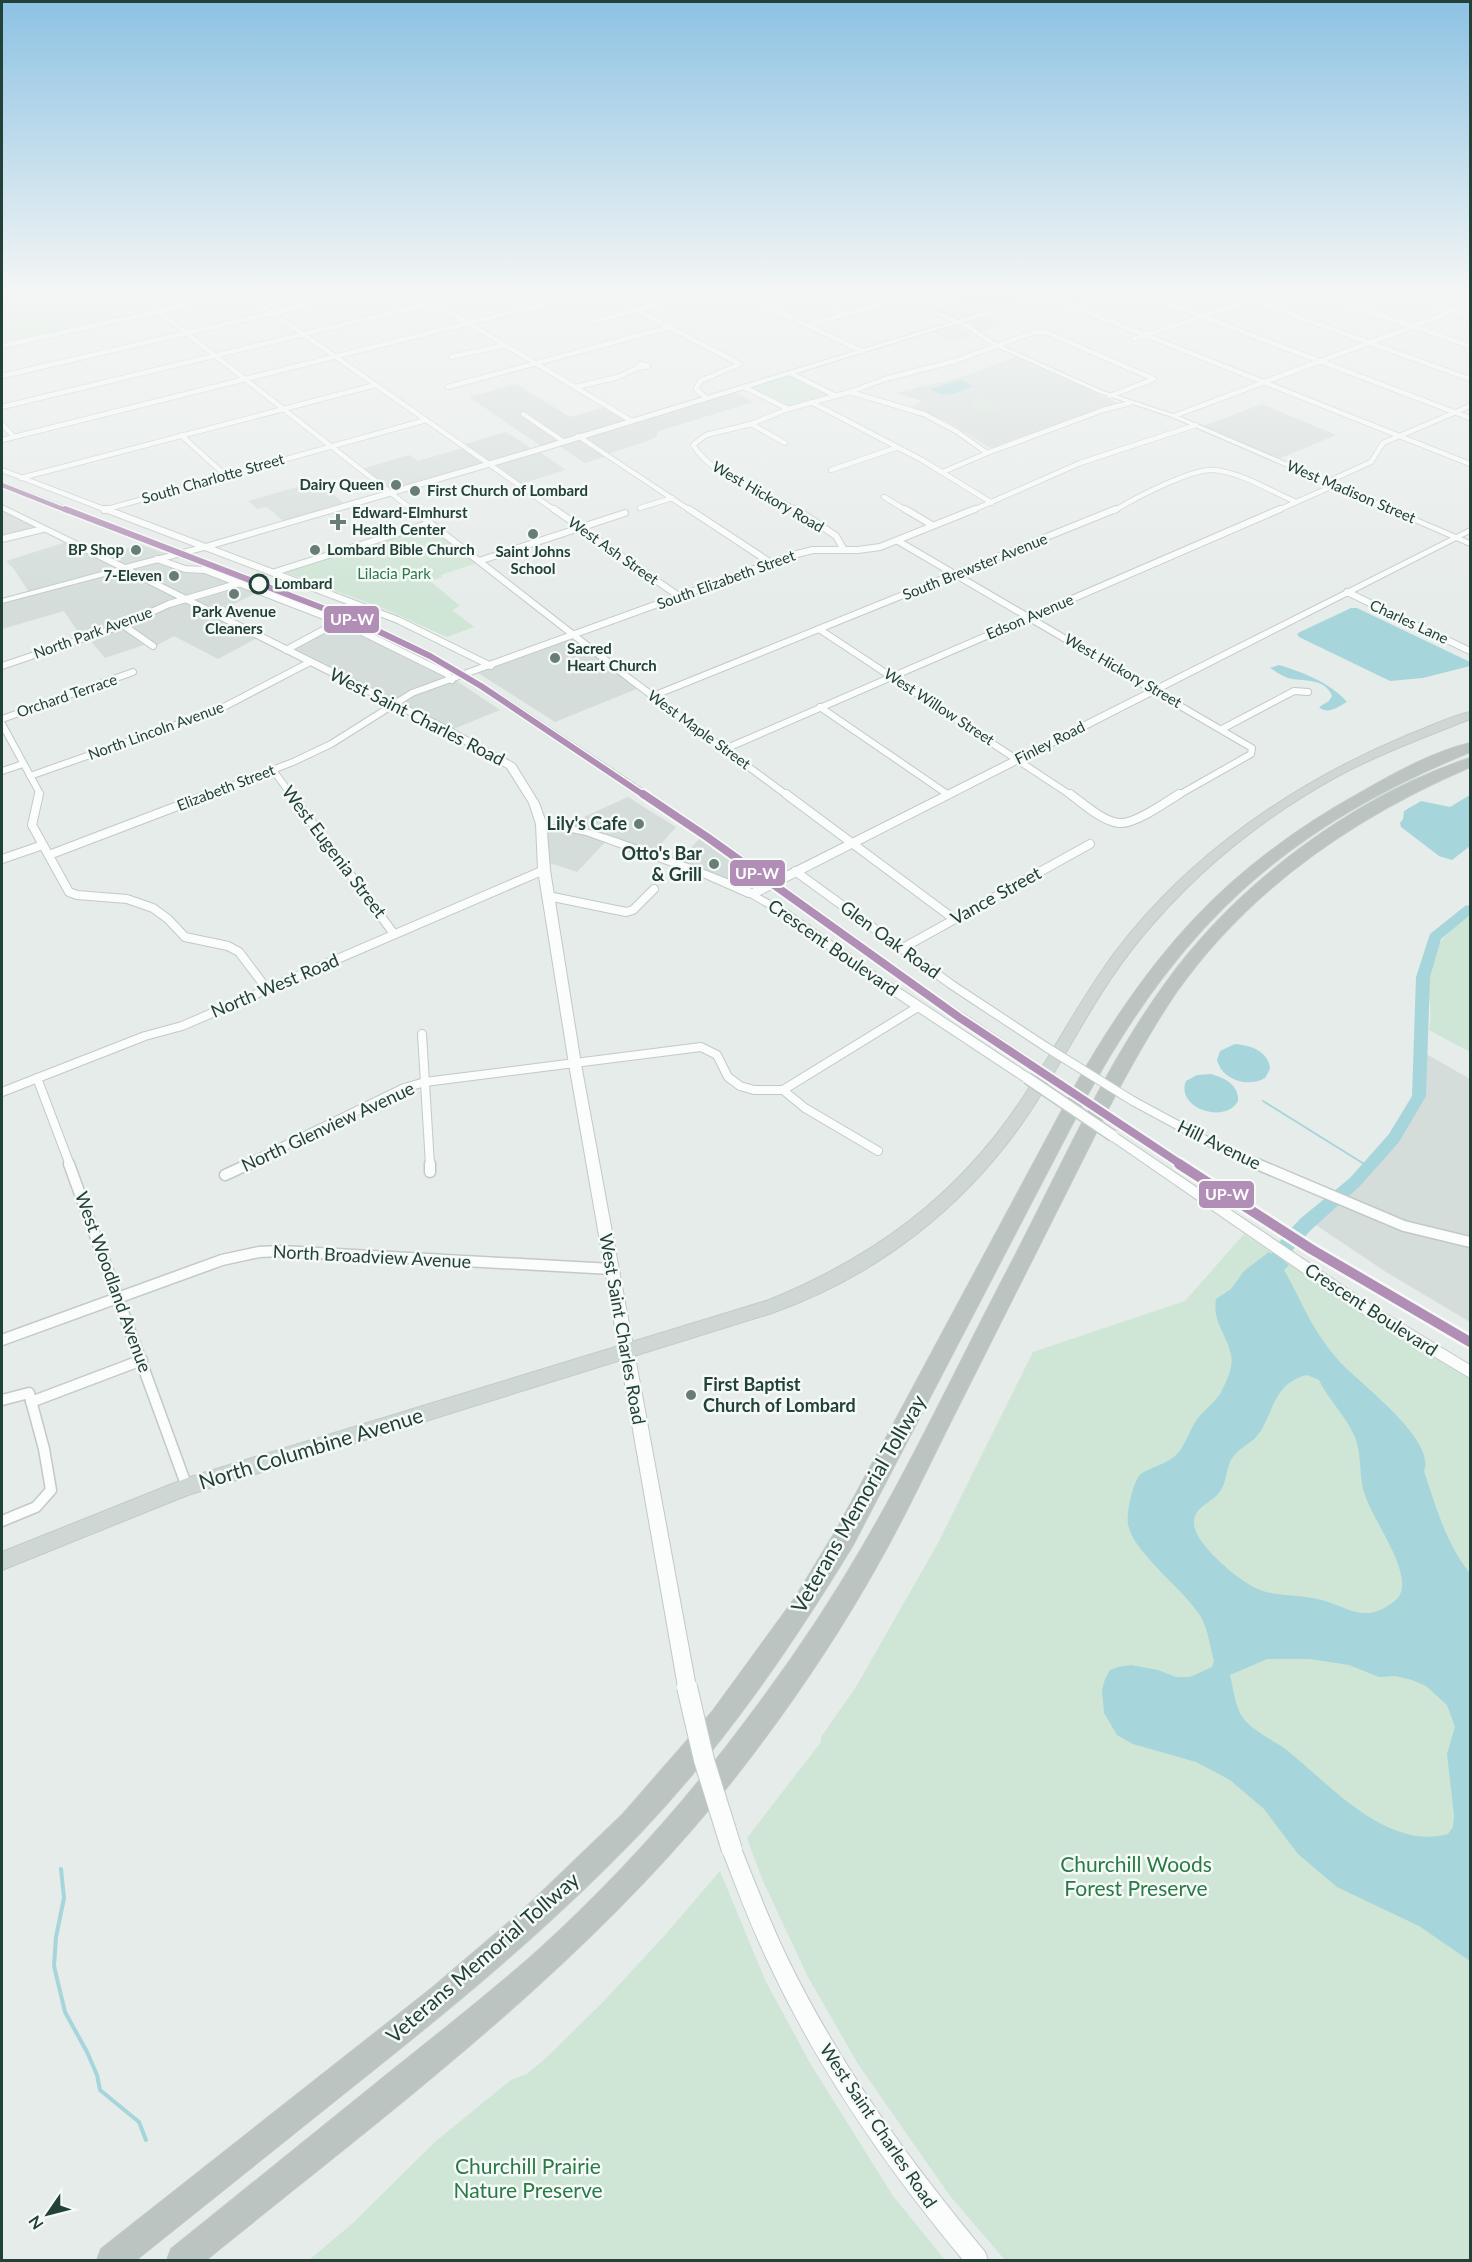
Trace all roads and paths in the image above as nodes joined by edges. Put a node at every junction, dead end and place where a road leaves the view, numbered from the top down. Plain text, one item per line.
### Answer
1 (49, 396) edge
2 (178, 396) edge
3 (266, 396) edge
4 (335, 396) edge
5 (390, 396) edge
6 (590, 396) edge
7 (703, 396) edge
8 (714, 396) edge
9 (761, 396) edge
10 (836, 396) edge
11 (864, 396) edge
12 (1110, 396) edge
13 (1229, 396) edge
14 (1300, 396) edge
15 (1411, 396) edge
16 (706, 398) junction
17 (813, 403) junction
18 (1130, 403) junction
19 (1470, 406) edge
20 (2, 407) edge
21 (283, 409) junction
22 (788, 409) junction
23 (1455, 412) junction
24 (523, 414) dead end
25 (1174, 416) junction
26 (1470, 418) edge
27 (426, 420) junction
28 (630, 420) junction
29 (2, 424) edge
30 (751, 424) junction
31 (1196, 425) junction
32 (181, 435) junction
33 (578, 436) junction
34 (1400, 436) junction
35 (14, 437) junction
36 (2, 440) edge
37 (563, 441) junction
38 (785, 443) dead end
39 (331, 446) junction
40 (898, 447) junction
41 (987, 453) junction
42 (488, 463) junction
43 (1470, 464) edge
44 (2, 470) edge
45 (831, 470) dead end
46 (943, 472) junction
47 (225, 475) junction
48 (21, 478) junction
49 (1331, 484) junction
50 (391, 492) junction
51 (884, 497) dead end
52 (672, 498) junction
53 (1296, 502) junction
54 (992, 503) junction
55 (2, 507) edge
56 (640, 508) dead end
57 (104, 510) junction
58 (625, 513) dead end
59 (430, 523) junction
60 (932, 525) junction
61 (43, 528) junction
62 (580, 528) junction
63 (1470, 530) edge
64 (1455, 538) junction
65 (2, 539) edge
66 (898, 541) junction
67 (1470, 544) edge
68 (205, 547) junction
69 (844, 550) junction
70 (157, 559) junction
71 (479, 561) junction
72 (771, 563) junction
73 (124, 568) junction
74 (275, 572) junction
75 (956, 575) junction
76 (240, 583) junction
77 (1347, 592) junction
78 (680, 597) junction
79 (185, 600) junction
80 (2, 601) edge
81 (1029, 617) junction
82 (338, 622) junction
83 (123, 625) junction
84 (819, 629) junction
85 (574, 635) junction
86 (153, 646) dead end
87 (286, 650) junction
88 (1470, 651) edge
89 (310, 662) junction
90 (2, 666) edge
91 (492, 666) junction
92 (134, 672) dead end
93 (891, 676) junction
94 (452, 680) junction
95 (1155, 689) junction
96 (1308, 692) dead end
97 (653, 696) junction
98 (394, 704) junction
99 (820, 707) junction
100 (1470, 715) edge
101 (2, 719) edge
102 (2, 724) edge
103 (1222, 729) junction
104 (1470, 747) edge
105 (725, 748) junction
106 (1018, 759) junction
107 (1470, 762) edge
108 (23, 764) junction
109 (273, 770) junction
110 (2, 771) edge
111 (30, 776) junction
112 (947, 794) junction
113 (1118, 823) joint
114 (542, 829) junction
115 (851, 842) junction
116 (1090, 844) dead end
117 (43, 845) junction
118 (49, 855) junction
119 (2, 859) edge
120 (544, 870) junction
121 (795, 871) junction
122 (654, 889) dead end
123 (752, 894) junction
124 (548, 896) junction
125 (954, 919) junction
126 (394, 934) junction
127 (902, 949) junction
128 (267, 989) junction
129 (918, 1007) junction
130 (986, 1007) joint
131 (422, 1034) dead end
132 (575, 1064) junction
133 (37, 1078) junction
134 (425, 1082) junction
135 (783, 1090) junction
136 (2, 1092) edge
137 (878, 1151) dead end
138 (430, 1172) dead end
139 (225, 1175) dead end
140 (1470, 1242) edge
141 (612, 1269) junction
142 (120, 1298) junction
143 (2, 1340) edge
144 (625, 1351) junction
145 (142, 1360) junction
146 (1470, 1372) edge
147 (2, 1400) edge
148 (31, 1402) junction
149 (187, 1487) junction
150 (2, 1521) edge
151 (2, 1561) edge
152 (112, 2260) edge
153 (182, 2260) edge
154 (976, 2260) edge

1 - 20 street
2 - 35 street
3 - 21 street, West Maple Street
4 - 21 street
5 - 27 street, West Ash Street
6 - 28 street
7 - 16 street
8 - 16 main road
9 - 22 street
10 - 17 street
11 - 41 street
12 - 18 street, West Madison Street
13 - 25 street
14 - 34 street
15 - 23 street
16 - 28 main road
17 - 22 street
17 - 40 street
18 - 25 street, West Madison Street
18 - 41 street
19 - 23 street, Edson Avenue
21 - 32 street
21 - 39 street, West Maple Street
22 - 30 street
23 - 26 street
23 - 34 street, Edson Avenue
24 - 37 street
25 - 31 street, West Madison Street
27 - 39 street, South Charlotte Street
27 - 42 street, West Ash Street
28 - 33 main road
29 - 35 street
30 - 38 street
30 - 69 street, West Hickory Road
31 - 49 street, West Madison Street
31 - 54 street, South Elizabeth Street
32 - 47 street
32 - 48 street
33 - 37 main road
33 - 52 street
34 - 43 street
34 - 49 street, Edson Avenue
35 - 36 street
37 - 42 main road
39 - 47 street, South Charlotte Street
39 - 50 street, West Maple Street
40 - 45 street
40 - 46 street
41 - 46 street
42 - 50 main road
42 - 62 street, West Ash Street
44 - 48 street
46 - 54 street
47 - 57 street, South Charlotte Street
48 - 57 street
49 - 53 street, Edson Avenue
49 - 64 street, West Madison Street
50 - 59 street, West Maple Street
50 - 68 main road
51 - 60 street
52 - 56 street
52 - 72 street
53 - 75 street, South Brewster Avenue
53 - 81 street, Edson Avenue
54 - 60 street, South Elizabeth Street
55 - 61 main road, West Saint Charles Road
57 - 68 street
58 - 62 street
59 - 71 street, West Maple Street
59 - 74 street
60 - 66 street, South Elizabeth Street
61 - 65 street
61 - 73 main road, West Saint Charles Road
62 - 71 street
62 - 78 street, West Ash Street
63 - 64 main road, Finley Road
64 - 67 street, West Madison Street
64 - 77 main road, Finley Road
66 - 69 street, South Elizabeth Street
66 - 75 street, West Hickory Street
68 - 70 main road
68 - 74 street
69 - 72 street, South Elizabeth Street
70 - 73 main road
70 - 76 street
71 - 85 street, West Maple Street
72 - 78 street, South Elizabeth Street
73 - 79 main road, West Saint Charles Road
73 - 80 street
74 - 91 street
75 - 81 street, West Hickory Street
75 - 84 street, South Brewster Avenue
76 - 79 street, North Park Avenue
76 - 82 street
77 - 88 street, Charles Lane
77 - 95 main road, Finley Road
78 - 85 street, South Elizabeth Street
79 - 83 street, North Park Avenue
79 - 87 main road, West Saint Charles Road
81 - 93 street, Edson Avenue
81 - 95 street, West Hickory Street
82 - 87 street
82 - 94 street
83 - 86 street
83 - 90 street, North Park Avenue
84 - 93 street, West Willow Street
84 - 97 street, South Brewster Avenue
85 - 91 street, South Elizabeth Street
85 - 97 street, West Maple Street
87 - 89 main road, West Saint Charles Road
89 - 98 main road, West Saint Charles Road
89 - 111 street, North Lincoln Avenue
91 - 94 street, South Elizabeth Street
92 - 101 street, Orchard Terrace
93 - 99 street, Edson Avenue
93 - 106 street, West Willow Street
94 - 98 street, South Elizabeth Street
95 - 103 street, West Hickory Street
95 - 106 main road, Finley Road
96 - 103 street
97 - 105 street, West Maple Street
98 - 109 street, Elizabeth Street
98 - 114 main road, West Saint Charles Road
99 - 105 street, Edson Avenue
99 - 112 street
100 - 144 main road, North Columbine Avenue
102 - 108 street
103 - 113 street, West Hickory Street
104 - 152 highway, Veterans Memorial Tollway
105 - 115 street, West Maple Street
106 - 112 main road, Finley Road
106 - 113 street, West Willow Street
107 - 153 highway, Veterans Memorial Tollway
108 - 110 street
108 - 111 street
109 - 118 street, Elizabeth Street
109 - 126 street, West Eugenia Street
111 - 117 street
112 - 115 main road, Finley Road
114 - 120 main road, West Saint Charles Road
114 - 123 main road, Crescent Boulevard
115 - 121 main road, Finley Road
115 - 125 street, West Maple Street
116 - 125 street, Vance Street
117 - 118 street
117 - 119 street
118 - 128 street
120 - 124 main road, West Saint Charles Road
120 - 126 street, North West Road
121 - 123 main road, Finley Road
121 - 127 street, Glen Oak Road
122 - 124 street
123 - 129 street, Crescent Boulevard
124 - 132 main road, West Saint Charles Road
125 - 127 street, Vance Street
126 - 128 street, North West Road
127 - 130 street, Glen Oak Road
128 - 133 street, North West Road
129 - 135 street
129 - 146 street, Crescent Boulevard, bridge
130 - 140 street, Hill Avenue, bridge
131 - 134 street
132 - 134 street, North Glenview Avenue
132 - 135 street, North Glenview Avenue
132 - 141 main road, West Saint Charles Road
133 - 136 street, North West Road
133 - 142 street, West Woodland Avenue
134 - 138 street
134 - 139 street, North Glenview Avenue
135 - 137 street
141 - 142 street, North Broadview Avenue
141 - 144 main road, West Saint Charles Road
142 - 143 street, North Broadview Avenue
142 - 145 street, West Woodland Avenue
144 - 149 main road, North Columbine Avenue
144 - 154 main road, West Saint Charles Road, bridge
145 - 148 street
145 - 149 street, West Woodland Avenue
147 - 148 street
148 - 150 street
149 - 151 main road, North Columbine Avenue

